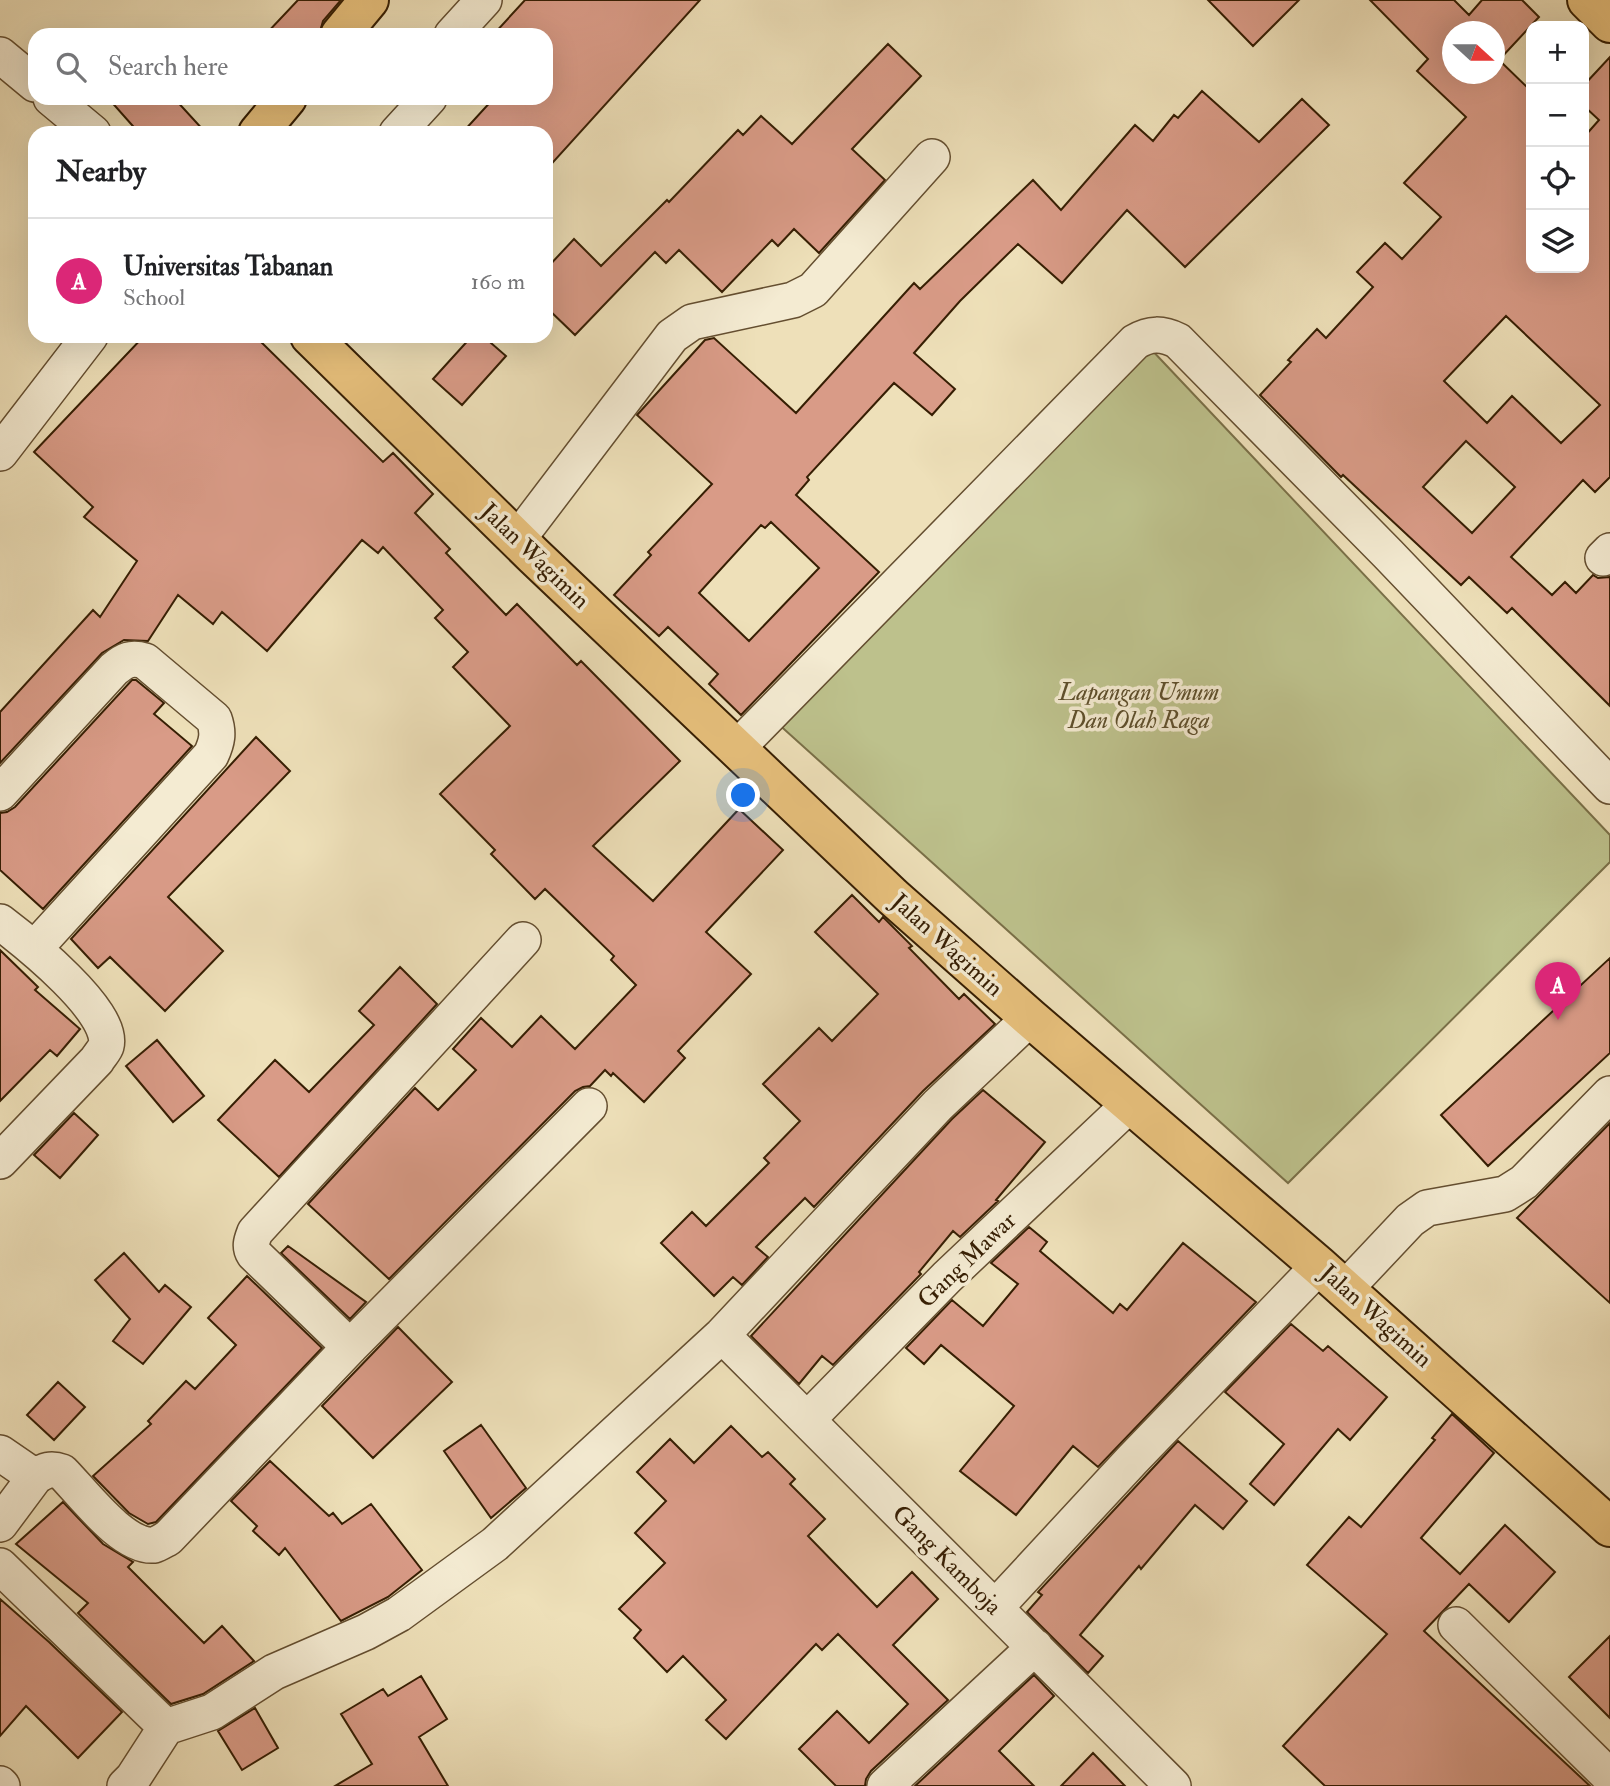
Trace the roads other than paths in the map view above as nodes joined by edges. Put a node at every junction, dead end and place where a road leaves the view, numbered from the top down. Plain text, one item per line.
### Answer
1 (369, 0) edge
2 (484, 0) edge
3 (1587, 0) edge
4 (1610, 23) edge
5 (346, 28) edge
6 (458, 28) edge
7 (0, 55) edge
8 (28, 78) edge
9 (59, 105) edge
10 (281, 105) edge
11 (423, 105) edge
12 (85, 126) edge
13 (264, 126) edge
14 (403, 126) edge
15 (932, 158) dead end
16 (85, 343) edge
17 (317, 343) edge
18 (0, 453) edge
19 (517, 540) junction
20 (737, 748) junction
21 (1610, 786) edge
22 (0, 793) edge
23 (0, 922) edge
24 (523, 940) dead end
25 (34, 948) junction
26 (1030, 1018) junction
27 (1610, 1094) edge
28 (1130, 1104) junction
29 (589, 1106) dead end
30 (0, 1161) edge
31 (1332, 1277) junction
32 (722, 1335) junction
33 (350, 1347) junction
34 (807, 1420) junction
35 (0, 1453) edge
36 (35, 1478) junction
37 (0, 1524) edge
38 (1610, 1527) edge
39 (0, 1566) edge
40 (995, 1608) junction
41 (1456, 1625) dead end
42 (1035, 1647) junction
43 (166, 1727) junction
44 (1610, 1777) edge
45 (132, 1783) edge
46 (885, 1786) edge
47 (1173, 1786) edge

1 - 5 main road
2 - 6 street
3 - 4 main road
7 - 8 street
9 - 12 street
10 - 13 main road
11 - 14 street
15 - 19 street
16 - 18 street
17 - 19 main road, Jalan Wagimin
19 - 20 main road, Jalan Wagimin
20 - 21 street
20 - 26 main road, Jalan Wagimin
22 - 25 street
23 - 25 street
24 - 33 street
25 - 30 street
26 - 28 main road, Jalan Wagimin
26 - 32 street
27 - 31 street
28 - 31 main road, Jalan Wagimin
28 - 34 street, Gang Mawar
29 - 33 street
31 - 38 main road, Jalan Wagimin
31 - 40 street
32 - 34 street, Gang Kamboja
32 - 43 street
33 - 36 street
34 - 40 street, Gang Kamboja
35 - 36 street
36 - 37 street
39 - 43 street
40 - 42 street, Gang Kamboja
41 - 44 street
42 - 46 street
42 - 47 street, Gang Kamboja
43 - 45 street

